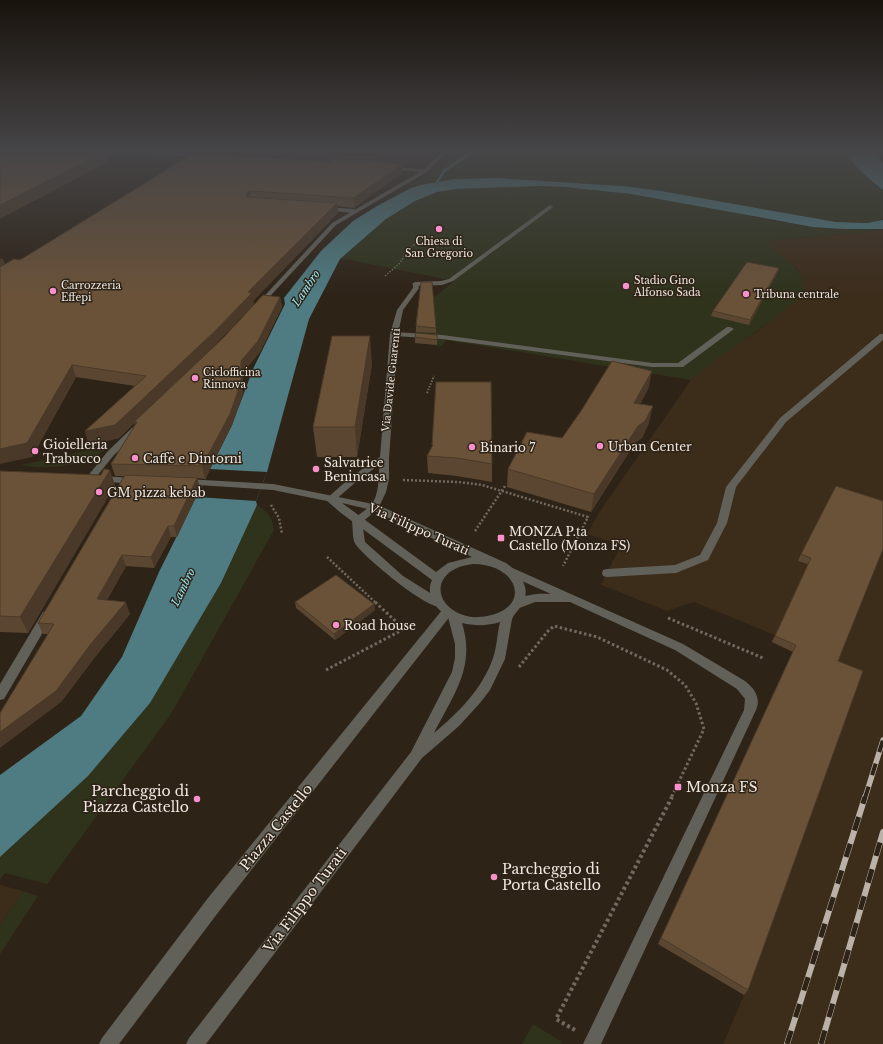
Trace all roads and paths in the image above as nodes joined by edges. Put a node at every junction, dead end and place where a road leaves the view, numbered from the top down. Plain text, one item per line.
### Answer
1 (375, 199) edge
2 (550, 207) dead end
3 (322, 209) edge
4 (354, 211) junction
5 (428, 235) dead end
6 (385, 276) dead end
7 (252, 312) edge
8 (730, 329) dead end
9 (394, 334) junction
10 (883, 336) edge
11 (434, 376) dead end
12 (427, 393) dead end
13 (140, 425) edge
14 (384, 458) junction
15 (400, 480) dead end
16 (140, 481) edge
17 (177, 482) edge
18 (505, 486) dead end
19 (502, 491) junction
20 (331, 499) junction
21 (375, 507) junction
22 (357, 521) junction
23 (475, 530) dead end
24 (327, 556) dead end
25 (494, 563) junction
26 (564, 566) dead end
27 (506, 569) junction
28 (607, 573) dead end
29 (437, 578) junction
30 (574, 599) junction
31 (52, 606) edge
32 (513, 609) junction
33 (447, 611) junction
34 (668, 618) dead end
35 (762, 658) dead end
36 (326, 670) dead end
37 (491, 678) junction
38 (0, 695) edge
39 (416, 756) junction
40 (572, 1029) dead end
41 (108, 1044) edge
42 (195, 1044) edge
43 (592, 1044) edge

1 - 4 street
2 - 9 street, Via Davide Guarenti
3 - 4 street
4 - 7 street
5 - 6 path
8 - 9 street
9 - 14 street, Via Davide Guarenti
10 - 28 street
11 - 12 path
13 - 16 street
14 - 20 street
14 - 21 street, Via Davide Guarenti
15 - 19 path
17 - 20 street
18 - 19 path
19 - 23 path
19 - 26 path
20 - 21 street, Via Filippo Turati
20 - 22 street, Via Filippo Turati
21 - 22 street
21 - 25 street, Via Filippo Turati
22 - 29 street, Via Filippo Turati
22 - 33 street
24 - 36 path
25 - 27 street
25 - 29 street
27 - 30 street
27 - 32 street
29 - 33 street
30 - 32 street
30 - 43 street
31 - 38 street
32 - 33 street
32 - 37 street, Via Filippo Turati
33 - 39 street, Via Filippo Turati
33 - 41 street, Piazza Castello
34 - 35 path
37 - 39 street, Via Filippo Turati
37 - 40 path
39 - 42 street, Via Filippo Turati

